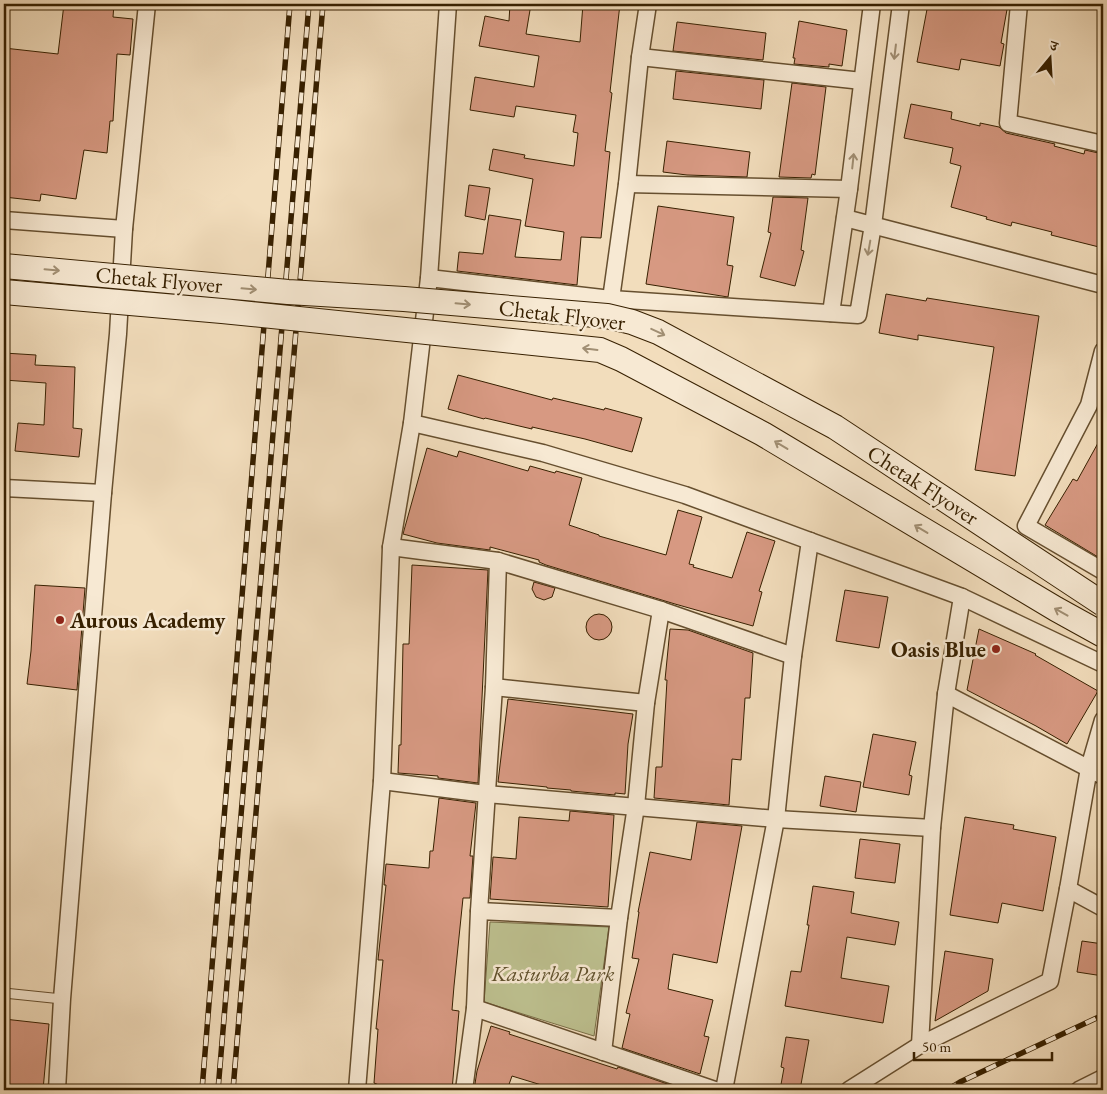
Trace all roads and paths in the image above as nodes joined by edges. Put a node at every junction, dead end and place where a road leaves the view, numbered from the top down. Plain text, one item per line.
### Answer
1 (148, 4) edge
2 (448, 4) edge
3 (648, 4) edge
4 (872, 4) edge
5 (901, 4) edge
6 (1020, 4) edge
7 (640, 57) junction
8 (862, 80) junction
9 (1103, 144) edge
10 (627, 184) junction
11 (849, 189) junction
12 (845, 218) junction
13 (4, 220) edge
14 (873, 225) junction
15 (124, 229) junction
16 (4, 266) edge
17 (429, 278) junction
18 (1103, 285) edge
19 (4, 292) edge
20 (611, 299) junction
21 (831, 313) junction
22 (1103, 351) edge
23 (1099, 408) edge
24 (412, 423) junction
25 (4, 488) edge
26 (103, 493) junction
27 (810, 540) junction
28 (391, 547) junction
29 (498, 561) junction
30 (1103, 571) edge
31 (962, 597) junction
32 (1103, 604) edge
33 (660, 610) junction
34 (1103, 636) edge
35 (793, 656) junction
36 (1103, 664) edge
37 (494, 687) junction
38 (946, 694) junction
39 (646, 702) junction
40 (1103, 720) edge
41 (1096, 772) edge
42 (382, 781) junction
43 (486, 794) junction
44 (636, 806) junction
45 (776, 819) junction
46 (932, 828) junction
47 (1068, 889) junction
48 (1103, 908) edge
49 (479, 912) junction
50 (619, 918) junction
51 (4, 994) edge
52 (62, 998) junction
53 (475, 1008) junction
54 (920, 1045) junction
55 (603, 1052) junction
56 (1103, 1078) edge
57 (57, 1090) edge
58 (357, 1090) edge
59 (464, 1090) edge
60 (715, 1090) edge
61 (724, 1090) edge
62 (849, 1090) edge
63 (1079, 1090) edge

1 - 15 street
2 - 17 street
3 - 7 street
4 - 8 street
5 -> 14 street
6 - 9 street
7 - 8 street
7 - 10 street
11 -> 8 street
10 - 11 street
10 - 20 street
11 - 12 street
12 - 14 street
12 - 21 street
13 - 15 street
14 - 18 street
14 -> 21 street
15 - 26 street
16 -> 32 main road, Chetak Flyover, bridge
17 - 20 street
17 - 24 street
34 -> 19 main road, Chetak Flyover, bridge
20 - 21 street
22 - 23 street
23 - 30 street
24 - 27 street
24 - 28 street
25 - 26 street
26 - 52 street
27 - 31 street
27 - 35 street
28 - 29 street
28 - 42 street
29 - 33 street
29 - 37 street
31 - 36 street
31 - 38 street
33 - 35 street
33 - 39 street
35 - 45 street
37 - 39 street
37 - 43 street
38 - 41 street
38 - 46 street
39 - 44 street
40 - 41 street
41 - 47 street
42 - 43 street
42 - 58 street
43 - 44 street
43 - 49 street
44 - 45 street
44 - 50 street
45 - 46 street
45 - 61 street
46 - 54 street
47 - 48 street
47 - 54 street
49 - 50 street
49 - 53 street
50 - 55 street
51 - 52 lane
52 - 57 street
53 - 55 street
53 - 59 street
54 - 62 street
55 - 60 street
56 - 63 street

